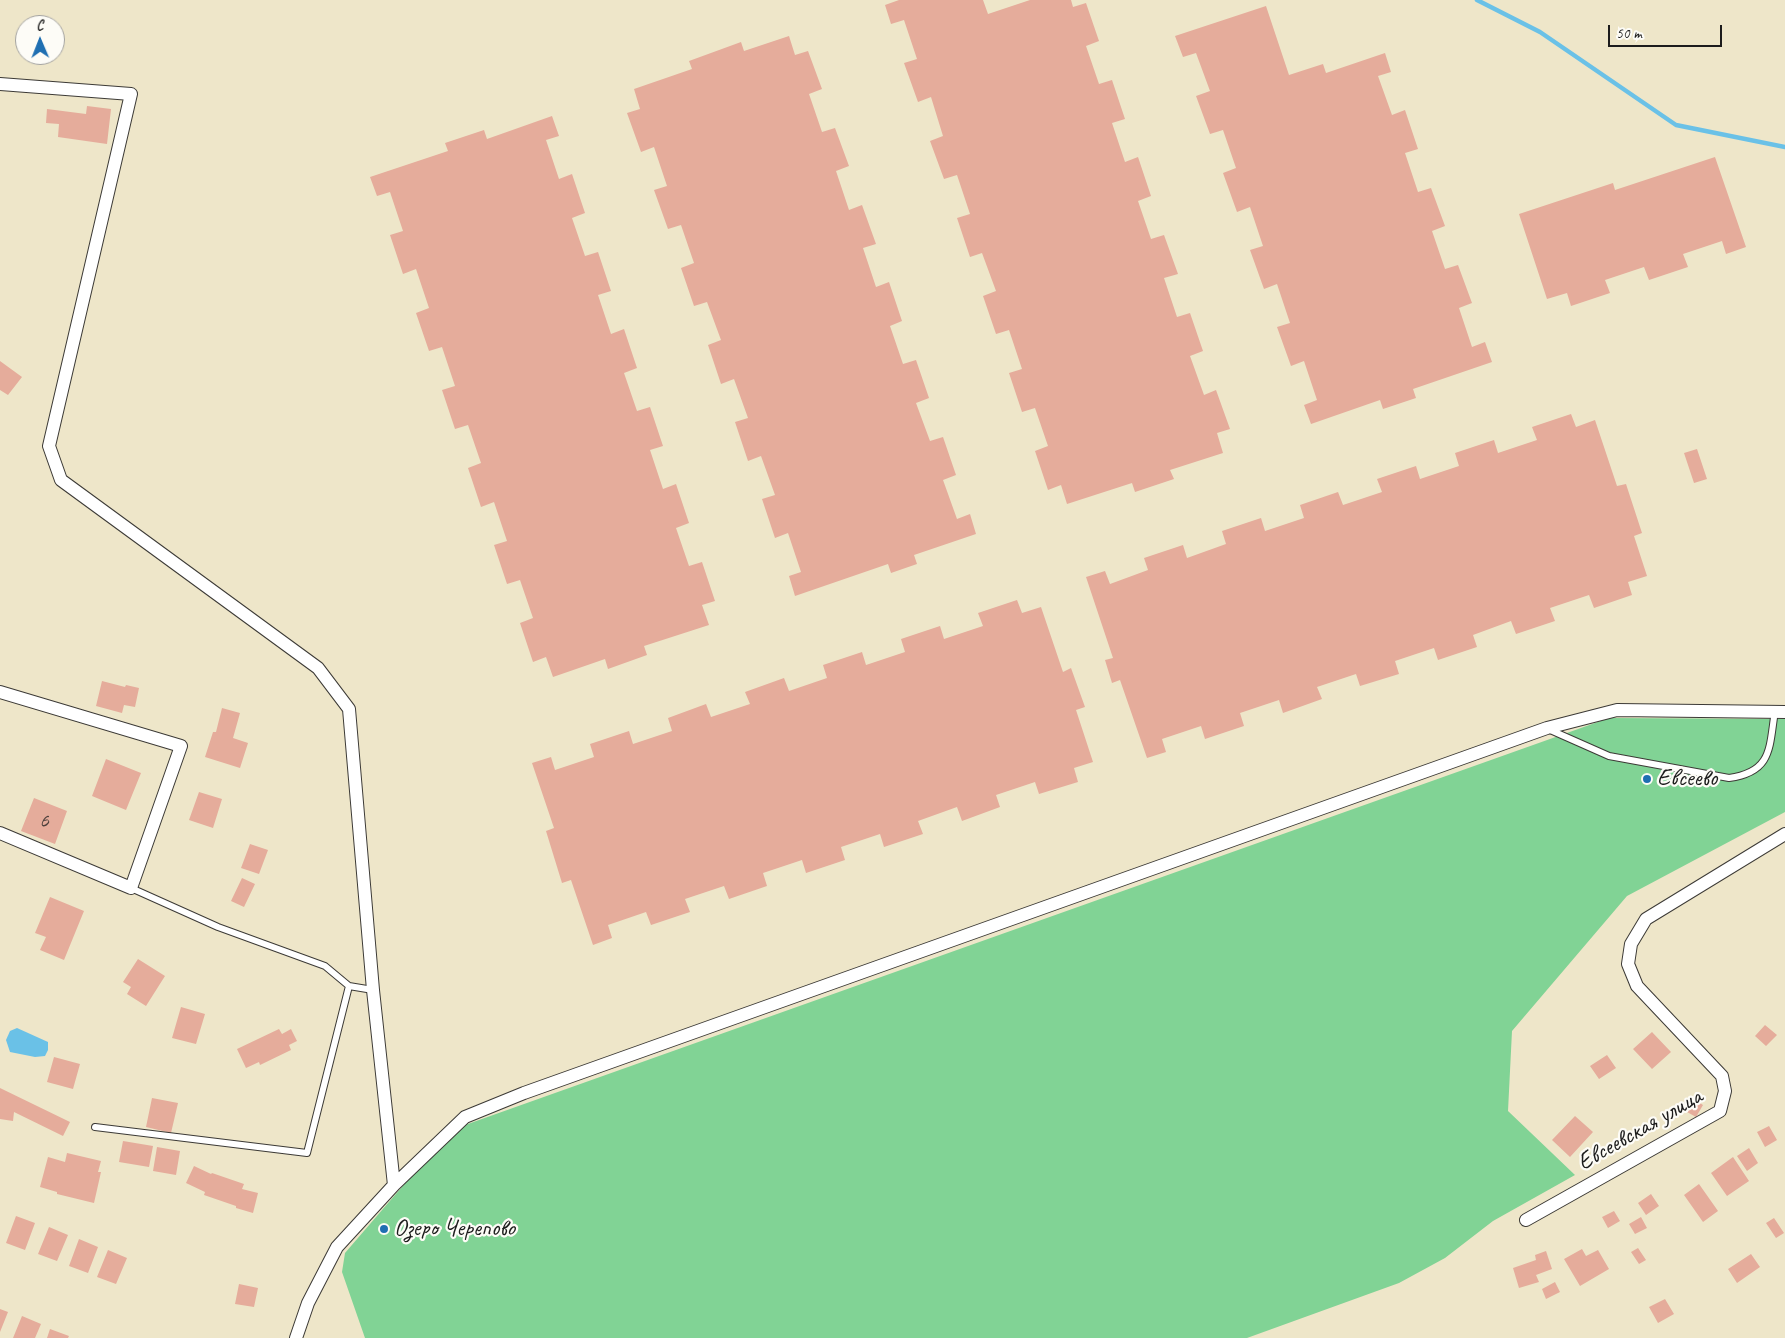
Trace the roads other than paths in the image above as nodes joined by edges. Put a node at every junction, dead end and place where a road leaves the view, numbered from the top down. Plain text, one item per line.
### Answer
1 (0, 84) edge
2 (0, 692) edge
3 (1780, 711) edge
4 (1546, 728) junction
5 (0, 833) edge
6 (1785, 834) edge
7 (131, 888) junction
8 (349, 986) junction
9 (373, 990) junction
10 (96, 1127) dead end
11 (394, 1185) junction
12 (1526, 1220) dead end
13 (296, 1338) edge

1 - 9 street
2 - 7 street
3 - 4 street
3 - 4 lane
4 - 11 street
5 - 7 street
6 - 12 street, Евсеевская улица
7 - 8 lane
8 - 9 lane
8 - 10 lane
9 - 11 street
11 - 13 street

